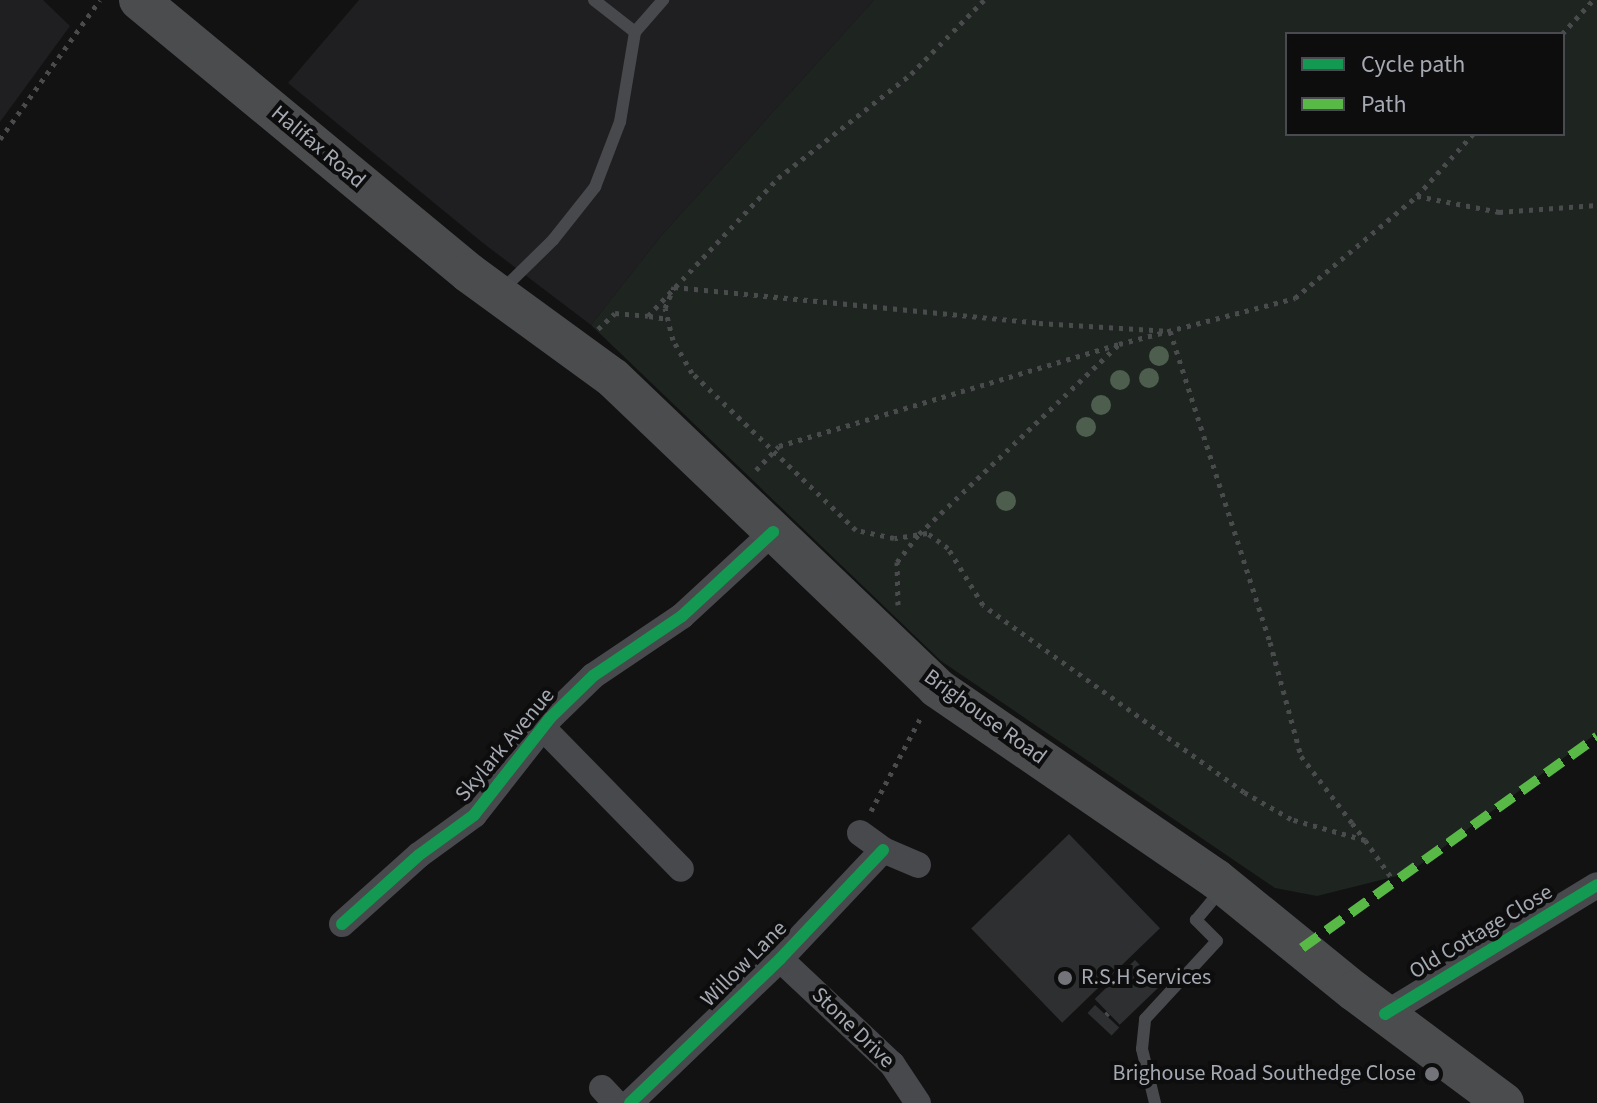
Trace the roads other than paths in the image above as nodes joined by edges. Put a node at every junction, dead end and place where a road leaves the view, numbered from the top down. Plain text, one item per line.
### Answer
1 (139, 0) edge
2 (594, 0) edge
3 (663, 0) edge
4 (635, 32) junction
5 (498, 294) junction
6 (773, 532) junction
7 (543, 728) junction
8 (860, 833) road end
9 (883, 850) junction
10 (918, 865) dead end
11 (681, 869) dead end
12 (1597, 885) edge
13 (1225, 886) junction
14 (342, 924) dead end
15 (780, 959) junction
16 (1385, 1014) junction
17 (630, 1103) edge
18 (918, 1103) edge
19 (1155, 1103) edge
20 (1504, 1103) edge

1 - 5 main road, Halifax Road
2 - 4 lane
3 - 4 lane
4 - 5 lane
5 - 6 main road, Brighouse Road
6 - 7 street, Skylark Avenue
6 - 13 main road, Brighouse Road
7 - 11 street, Skylark Avenue
7 - 14 street, Skylark Avenue
8 - 9 street
9 - 10 street
9 - 15 street, Willow Lane
12 - 16 street, Old Cottage Close
13 - 16 main road, Brighouse Road
13 - 19 lane
15 - 17 street, Willow Lane
15 - 18 street, Stone Drive
16 - 20 main road, Brighouse Road

